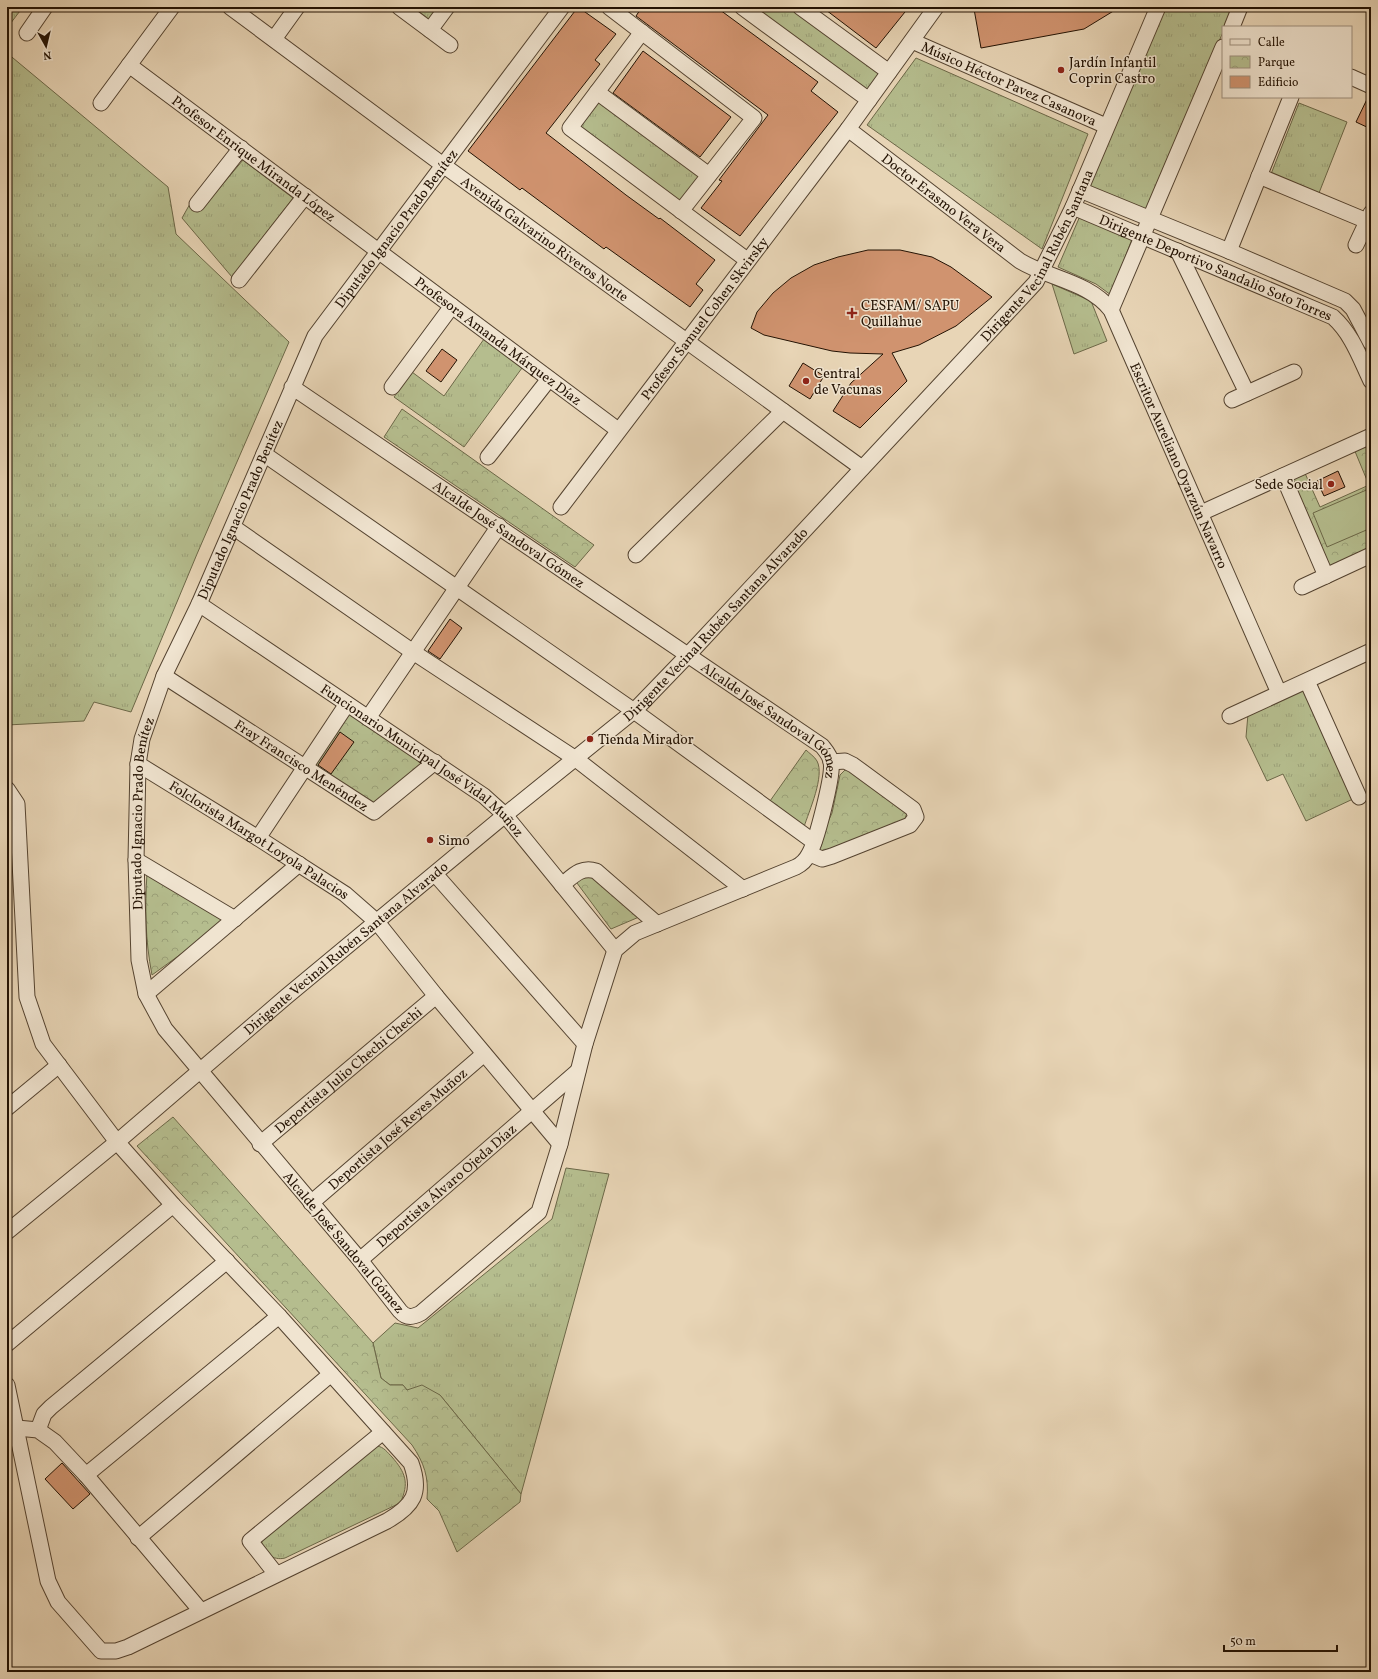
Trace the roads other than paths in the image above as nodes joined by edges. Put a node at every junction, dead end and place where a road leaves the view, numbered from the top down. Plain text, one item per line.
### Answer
1 (46, 7) edge
2 (172, 7) edge
3 (230, 7) edge
4 (297, 7) edge
5 (399, 7) edge
6 (447, 7) edge
7 (562, 7) edge
8 (608, 7) edge
9 (742, 7) edge
10 (800, 7) edge
11 (1158, 7) edge
12 (1240, 7) edge
13 (931, 9) edge
14 (1232, 26) edge
15 (430, 30) junction
16 (642, 32) junction
17 (26, 33) dead end
18 (274, 40) junction
19 (912, 41) junction
20 (450, 45) dead end
21 (1222, 49) edge
22 (129, 65) junction
23 (889, 72) junction
24 (1352, 77) edge
25 (1371, 86) edge
26 (597, 92) junction
27 (1291, 98) edge
28 (869, 100) junction
29 (101, 103) dead end
30 (1106, 126) junction
31 (848, 129) junction
32 (241, 148) junction
33 (443, 165) junction
34 (709, 175) junction
35 (1259, 176) junction
36 (1080, 190) junction
37 (305, 196) junction
38 (197, 204) dead end
39 (1073, 207) junction
40 (681, 211) junction
41 (1369, 217) edge
42 (1150, 218) junction
43 (1143, 236) junction
44 (1356, 245) dead end
45 (379, 251) junction
46 (1178, 251) junction
47 (1230, 251) junction
48 (747, 260) junction
49 (1042, 272) junction
50 (239, 280) dead end
51 (452, 306) junction
52 (1111, 310) junction
53 (1370, 337) edge
54 (686, 341) junction
55 (1294, 372) dead end
56 (549, 379) junction
57 (1371, 381) edge
58 (292, 387) junction
59 (392, 387) dead end
60 (1247, 393) junction
61 (1232, 400) dead end
62 (783, 411) junction
63 (618, 430) junction
64 (1371, 436) edge
65 (264, 454) junction
66 (488, 457) dead end
67 (862, 468) junction
68 (1283, 476) junction
69 (561, 507) dead end
70 (1201, 513) junction
71 (499, 526) junction
72 (233, 527) junction
73 (1371, 555) edge
74 (636, 556) dead end
75 (1326, 576) junction
76 (1302, 587) dead end
77 (456, 589) junction
78 (199, 604) junction
79 (1371, 651) edge
80 (413, 652) junction
81 (689, 654) junction
82 (164, 676) junction
83 (1307, 681) junction
84 (1279, 693) junction
85 (347, 704) junction
86 (634, 711) junction
87 (1230, 716) dead end
88 (368, 718) junction
89 (576, 759) junction
90 (435, 762) junction
91 (831, 762) junction
92 (138, 764) junction
93 (305, 768) junction
94 (7, 789) edge
95 (1359, 797) dead end
96 (505, 815) junction
97 (258, 838) junction
98 (812, 848) junction
99 (136, 860) junction
100 (299, 864) junction
101 (435, 874) junction
102 (562, 885) junction
103 (743, 889) junction
104 (235, 919) junction
105 (377, 922) junction
106 (658, 924) junction
107 (616, 950) junction
108 (146, 994) junction
109 (436, 996) junction
110 (585, 1044) junction
111 (484, 1054) junction
112 (59, 1065) junction
113 (578, 1071) junction
114 (200, 1072) junction
115 (7, 1108) edge
116 (532, 1111) junction
117 (117, 1142) junction
118 (260, 1144) junction
119 (560, 1144) junction
120 (311, 1203) junction
121 (173, 1205) junction
122 (7, 1232) edge
123 (360, 1260) junction
124 (227, 1261) junction
125 (279, 1316) junction
126 (7, 1344) edge
127 (330, 1374) junction
128 (7, 1385) edge
129 (16, 1428) junction
130 (38, 1430) junction
131 (383, 1432) junction
132 (86, 1475) junction
133 (138, 1538) junction
134 (276, 1574) junction
135 (201, 1611) junction

1 - 17 street
2 - 22 street
3 - 18 street, Avenida Galvarino Riveros Norte
4 - 18 street
5 - 15 street
6 - 15 street
7 - 33 street, Diputado Ignacio Prado Benítez
8 - 16 street
9 - 28 street
10 - 23 street
11 - 30 street, Dirigente Vecinal Rubén Santana
12 - 14 street
13 - 19 street, Profesor Samuel Cohen Skvirsky
15 - 20 street
16 - 26 street
16 - 34 street
18 - 33 street, Avenida Galvarino Riveros Norte
19 - 23 street, Profesor Samuel Cohen Skvirsky
19 - 30 street, Músico Héctor Pavez Casanova
21 - 42 street
22 - 29 street
22 - 32 street, Profesor Enrique Miranda López
23 - 28 street, Profesor Samuel Cohen Skvirsky
24 - 25 street
26 - 34 street
26 - 40 street
27 - 35 street
28 - 31 street, Profesor Samuel Cohen Skvirsky
30 - 36 street, Dirigente Vecinal Rubén Santana
31 - 48 street, Profesor Samuel Cohen Skvirsky
31 - 49 street, Doctor Erasmo Vera Vera
32 - 37 street, Profesor Enrique Miranda López
32 - 38 street
33 - 45 street, Diputado Ignacio Prado Benítez
33 - 54 street, Avenida Galvarino Riveros Norte
34 - 40 street
35 - 41 street
35 - 47 street
36 - 39 street, Dirigente Vecinal Rubén Santana
36 - 42 street, Dirigente Deportivo Sandalio Soto Torres
37 - 45 street, Profesor Enrique Miranda López
37 - 50 street
39 - 43 street, Dirigente Deportivo Sandalio Soto Torres
39 - 49 street, Dirigente Vecinal Rubén Santana
40 - 48 street
41 - 44 street
42 - 43 street
42 - 47 street, Dirigente Deportivo Sandalio Soto Torres
43 - 46 street, Dirigente Deportivo Sandalio Soto Torres
43 - 52 street
45 - 51 street, Profesora Amanda Márquez Díaz
45 - 58 street, Diputado Ignacio Prado Benítez
46 - 57 street, Dirigente Deportivo Sandalio Soto Torres
46 - 60 street
47 - 53 street, Dirigente Deportivo Sandalio Soto Torres
48 - 54 street, Profesor Samuel Cohen Skvirsky
49 - 52 street, Escritor Aureliano Oyarzún Navarro
49 - 67 street, Dirigente Vecinal Rubén Santana
51 - 56 street, Profesora Amanda Márquez Díaz
51 - 59 street
52 - 70 street, Escritor Aureliano Oyarzún Navarro
54 - 62 street, Avenida Galvarino Riveros Norte
54 - 63 street, Profesor Samuel Cohen Skvirsky
55 - 60 street
56 - 63 street, Profesora Amanda Márquez Díaz
56 - 66 street
58 - 65 street, Diputado Ignacio Prado Benítez
58 - 71 street, Alcalde José Sandoval Gómez
60 - 61 street
62 - 67 street, Avenida Galvarino Riveros Norte
62 - 74 street
63 - 69 street, Profesor Samuel Cohen Skvirsky
64 - 68 street
65 - 72 street, Diputado Ignacio Prado Benítez
65 - 77 street
67 - 81 street, Dirigente Vecinal Rubén Santana Alvarado
68 - 70 street
68 - 75 street
70 - 84 street, Escritor Aureliano Oyarzún Navarro
71 - 77 street
71 - 81 street, Alcalde José Sandoval Gómez
72 - 78 street, Diputado Ignacio Prado Benítez
72 - 80 street
73 - 75 street
75 - 76 street
77 - 80 street
77 - 86 street
78 - 82 street, Diputado Ignacio Prado Benítez
78 - 85 street, Funcionario Municipal José Vidal Muñoz
79 - 83 street
80 - 88 street
80 - 89 street
81 - 86 street, Dirigente Vecinal Rubén Santana Alvarado
81 - 91 street, Alcalde José Sandoval Gómez
82 - 92 street, Diputado Ignacio Prado Benítez
82 - 93 street, Fray Francisco Menéndez
83 - 84 street
83 - 95 street
84 - 87 street
85 - 88 street, Funcionario Municipal José Vidal Muñoz
85 - 93 street
86 - 89 street, Dirigente Vecinal Rubén Santana Alvarado
86 - 98 street
88 - 90 street, Funcionario Municipal José Vidal Muñoz
89 - 96 street, Dirigente Vecinal Rubén Santana Alvarado
89 - 103 street
90 - 93 street, Fray Francisco Menéndez
90 - 96 street, Funcionario Municipal José Vidal Muñoz
91 - 98 street, Alcalde José Sandoval Gómez
91 - 98 street
92 - 97 street, Folclorista Margot Loyola Palacios
92 - 99 street, Diputado Ignacio Prado Benítez
93 - 97 street
94 - 112 street
96 - 101 street, Dirigente Vecinal Rubén Santana Alvarado
96 - 102 street, Funcionario Municipal José Vidal Muñoz
97 - 100 street, Folclorista Margot Loyola Palacios
98 - 103 street, Alcalde José Sandoval Gómez
99 - 104 street
99 - 108 street, Diputado Ignacio Prado Benítez
100 - 104 street
100 - 105 street, Folclorista Margot Loyola Palacios
101 - 105 street, Dirigente Vecinal Rubén Santana Alvarado
101 - 110 street
102 - 106 street
102 - 107 street, Funcionario Municipal José Vidal Muñoz
103 - 106 street, Alcalde José Sandoval Gómez
104 - 108 street
105 - 109 street, Folclorista Margot Loyola Palacios
105 - 114 street, Dirigente Vecinal Rubén Santana Alvarado
106 - 107 street, Alcalde José Sandoval Gómez
107 - 110 street, Alcalde José Sandoval Gómez
108 - 114 street, Diputado Ignacio Prado Benítez
109 - 111 street, Folclorista Margot Loyola Palacios
109 - 118 street, Deportista Julio Chechi Chechi
110 - 113 street, Alcalde José Sandoval Gómez
111 - 116 street, Folclorista Margot Loyola Palacios
111 - 120 street, Deportista José Reyes Muñoz
112 - 115 street
112 - 117 street
113 - 116 street
113 - 119 street, Alcalde José Sandoval Gómez
114 - 117 street, Dirigente Vecinal Rubén Santana Alvarado
114 - 118 street, Alcalde José Sandoval Gómez
116 - 119 street, Folclorista Margot Loyola Palacios
116 - 123 street, Deportista Álvaro Ojeda Díaz
117 - 121 street
117 - 122 street, Dirigente Vecinal Rubén Santana Alvarado
118 - 120 street, Alcalde José Sandoval Gómez
119 - 123 street, Alcalde José Sandoval Gómez
120 - 123 street, Alcalde José Sandoval Gómez
121 - 124 street
121 - 126 street
124 - 125 street
124 - 130 street
125 - 127 street
125 - 132 street
127 - 131 street
127 - 133 street
128 - 129 street
129 - 130 street
129 - 135 street
130 - 132 street
131 - 134 street
131 - 134 street
132 - 133 street
133 - 135 street
134 - 135 street

